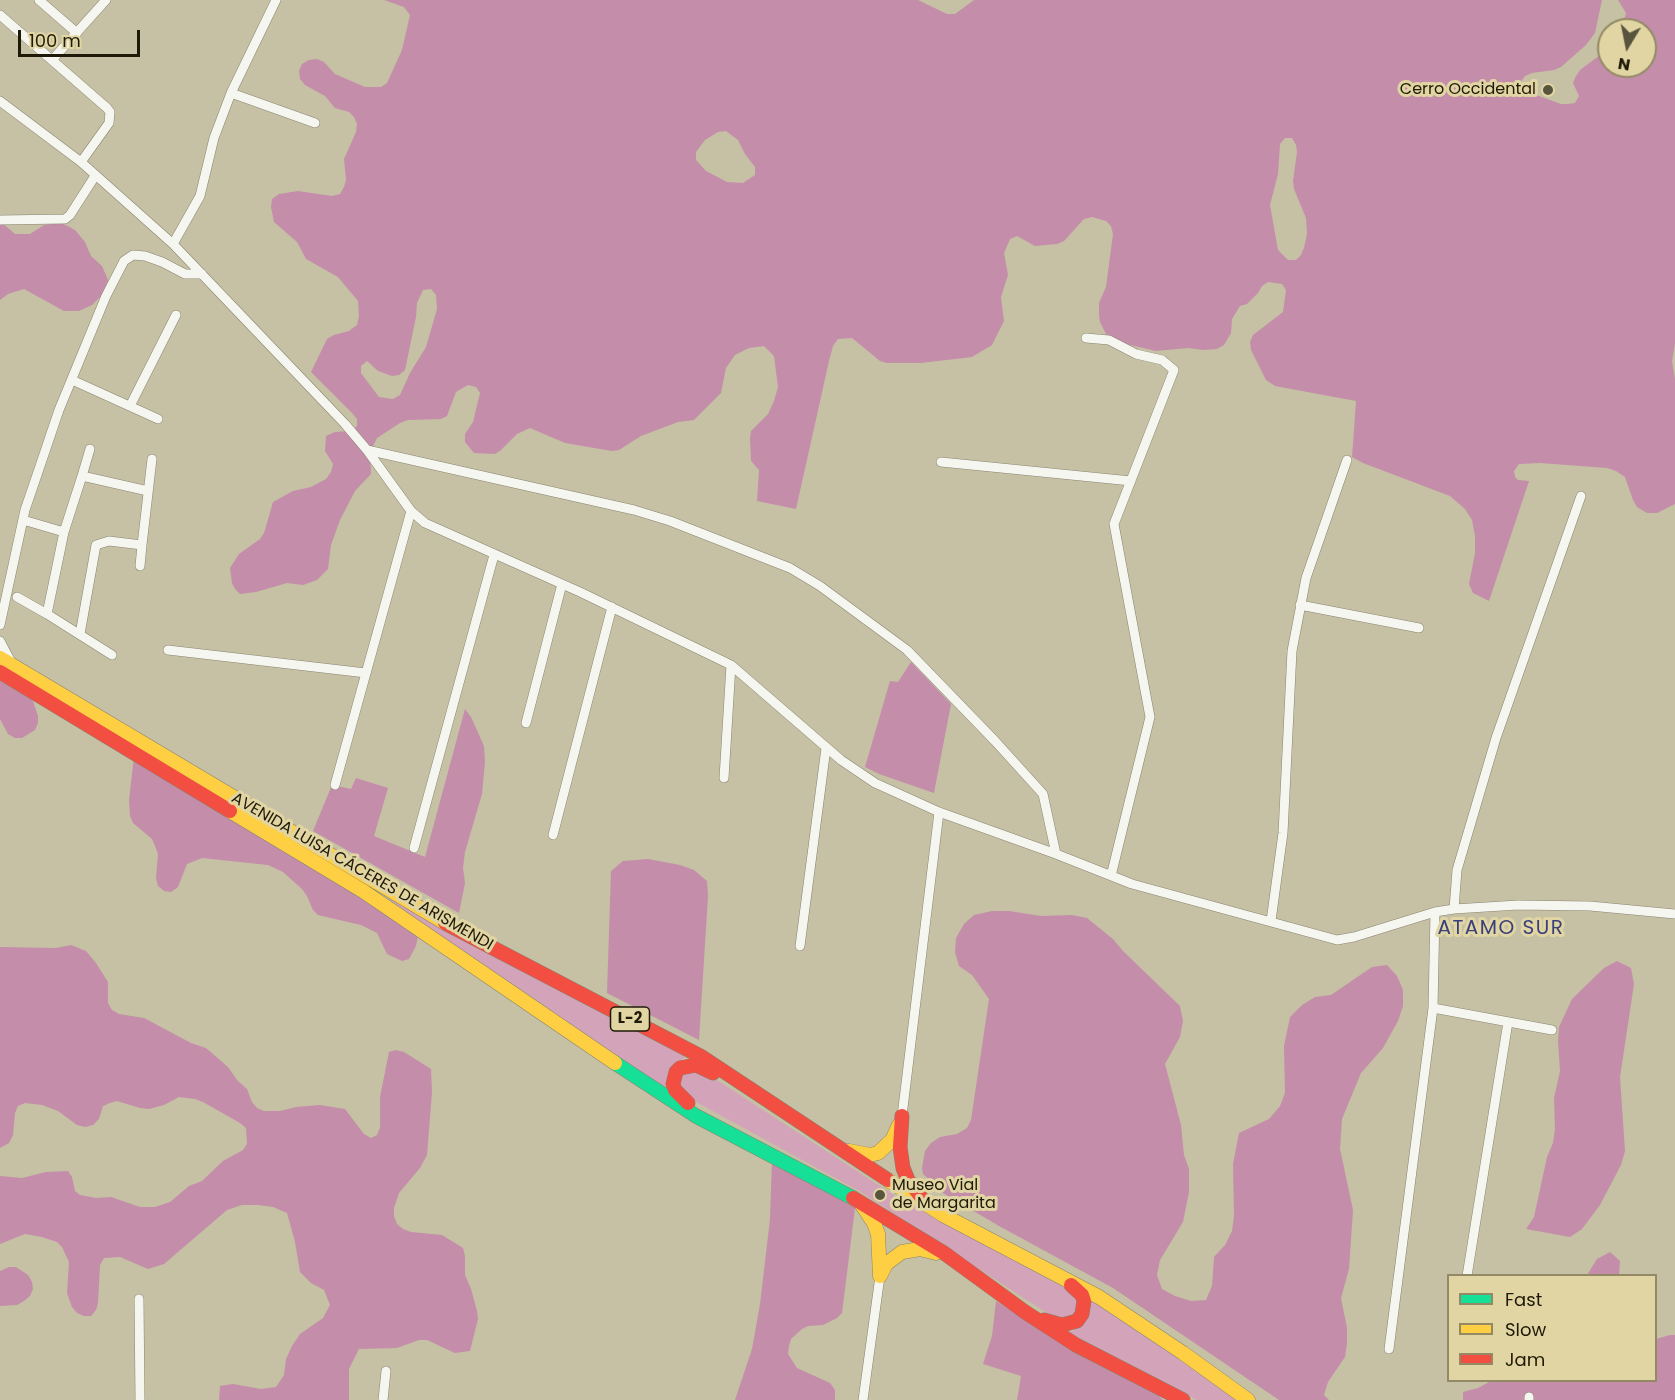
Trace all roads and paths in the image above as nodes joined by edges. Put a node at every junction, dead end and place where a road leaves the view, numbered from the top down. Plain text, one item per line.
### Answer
1 (39, 0) edge
2 (106, 0) edge
3 (276, 0) edge
4 (0, 15) edge
5 (77, 33) junction
6 (52, 60) junction
7 (231, 93) junction
8 (0, 101) edge
9 (315, 123) dead end
10 (81, 162) junction
11 (95, 176) junction
12 (0, 220) edge
13 (173, 244) junction
14 (202, 274) junction
15 (176, 315) dead end
16 (1086, 338) dead end
17 (72, 380) junction
18 (130, 406) junction
19 (158, 418) dead end
20 (90, 449) dead end
21 (367, 450) junction
22 (152, 459) dead end
23 (1347, 460) dead end
24 (941, 462) dead end
25 (82, 476) junction
26 (1131, 481) junction
27 (148, 491) junction
28 (1581, 496) dead end
29 (411, 511) junction
30 (23, 520) junction
31 (64, 532) junction
32 (142, 545) junction
33 (494, 555) junction
34 (140, 566) dead end
35 (562, 584) junction
36 (17, 597) dead end
37 (1300, 605) junction
38 (612, 607) junction
39 (47, 614) junction
40 (0, 625) edge
41 (1419, 628) dead end
42 (80, 634) junction
43 (0, 641) edge
44 (168, 650) dead end
45 (112, 655) dead end
46 (0, 658) edge
47 (731, 665) junction
48 (14, 666) junction
49 (0, 672) edge
50 (366, 674) junction
51 (526, 723) dead end
52 (826, 748) junction
53 (724, 777) dead end
54 (335, 785) dead end
55 (939, 812) junction
56 (553, 835) dead end
57 (414, 848) dead end
58 (1056, 854) junction
59 (1111, 876) junction
60 (1454, 909) junction
61 (1435, 912) junction
62 (1675, 914) edge
63 (1271, 921) junction
64 (800, 946) dead end
65 (1433, 1008) junction
66 (1508, 1022) junction
67 (1552, 1030) dead end
68 (902, 1116) junction
69 (817, 1133) junction
70 (761, 1149) junction
71 (842, 1150) junction
72 (857, 1200) junction
73 (929, 1206) junction
74 (949, 1257) junction
75 (1047, 1268) junction
76 (1467, 1274) edge
77 (880, 1276) junction
78 (139, 1299) dead end
79 (1025, 1312) junction
80 (1389, 1349) dead end
81 (386, 1371) dead end
82 (140, 1400) edge
83 (383, 1400) edge
84 (863, 1400) edge
85 (1183, 1400) edge
86 (1248, 1400) edge

1 - 5 street
2 - 5 street
3 - 7 street
4 - 6 street
5 - 6 street
6 - 10 street
7 - 9 street
7 - 13 street
8 - 10 street
10 - 11 street
11 - 12 street
11 - 13 street
13 - 14 street
14 - 17 street
14 - 21 street
15 - 18 street
16 - 26 street
17 - 18 street
17 - 30 street
18 - 19 street
20 - 25 street
21 - 29 street
21 - 58 street
22 - 27 street
23 - 37 street
24 - 26 street
25 - 27 street
25 - 31 street
26 - 59 street
27 - 32 street
28 - 60 street
29 - 33 street
29 - 50 street
30 - 31 street
30 - 40 street
31 - 39 street
32 - 34 street
32 - 42 street
33 - 35 street
33 - 57 street
35 - 38 street
35 - 51 street
36 - 39 street
37 - 41 street
37 - 63 street
38 - 47 street
38 - 56 street
39 - 42 street
42 - 45 street
43 - 48 street
44 - 50 street
46 - 48 main road, AVENIDA LUISA CÁCERES DE ARISMENDI / L-2
47 - 52 street
47 - 53 street
48 - 69 main road, AVENIDA LUISA CÁCERES DE ARISMENDI / L-2
49 - 70 main road, AVENIDA LUISA CÁCERES DE ARISMENDI / L-2
50 - 54 street
52 - 55 street
52 - 64 street
55 - 58 street
55 - 68 street
58 - 59 street
59 - 63 street
60 - 61 street
60 - 62 street
61 - 63 street
61 - 65 street
65 - 66 street
65 - 80 street
66 - 67 street
66 - 76 street
68 - 71 main road
68 - 73 main road
69 - 70 main road
69 - 71 main road, AVENIDA LUISA CÁCERES DE ARISMENDI / L-2
70 - 72 main road, AVENIDA LUISA CÁCERES DE ARISMENDI / L-2
71 - 73 main road, AVENIDA LUISA CÁCERES DE ARISMENDI / L-2
72 - 74 main road, AVENIDA LUISA CÁCERES DE ARISMENDI / L-2
72 - 77 main road
73 - 75 main road, AVENIDA LUISA CÁCERES DE ARISMENDI / L-2
74 - 77 main road
74 - 79 main road, AVENIDA LUISA CÁCERES DE ARISMENDI / L-2
75 - 79 main road
75 - 86 main road, AVENIDA LUISA CÁCERES DE ARISMENDI / L-2
77 - 84 street
78 - 82 street
79 - 85 main road, AVENIDA LUISA CÁCERES DE ARISMENDI / L-2
81 - 83 street

